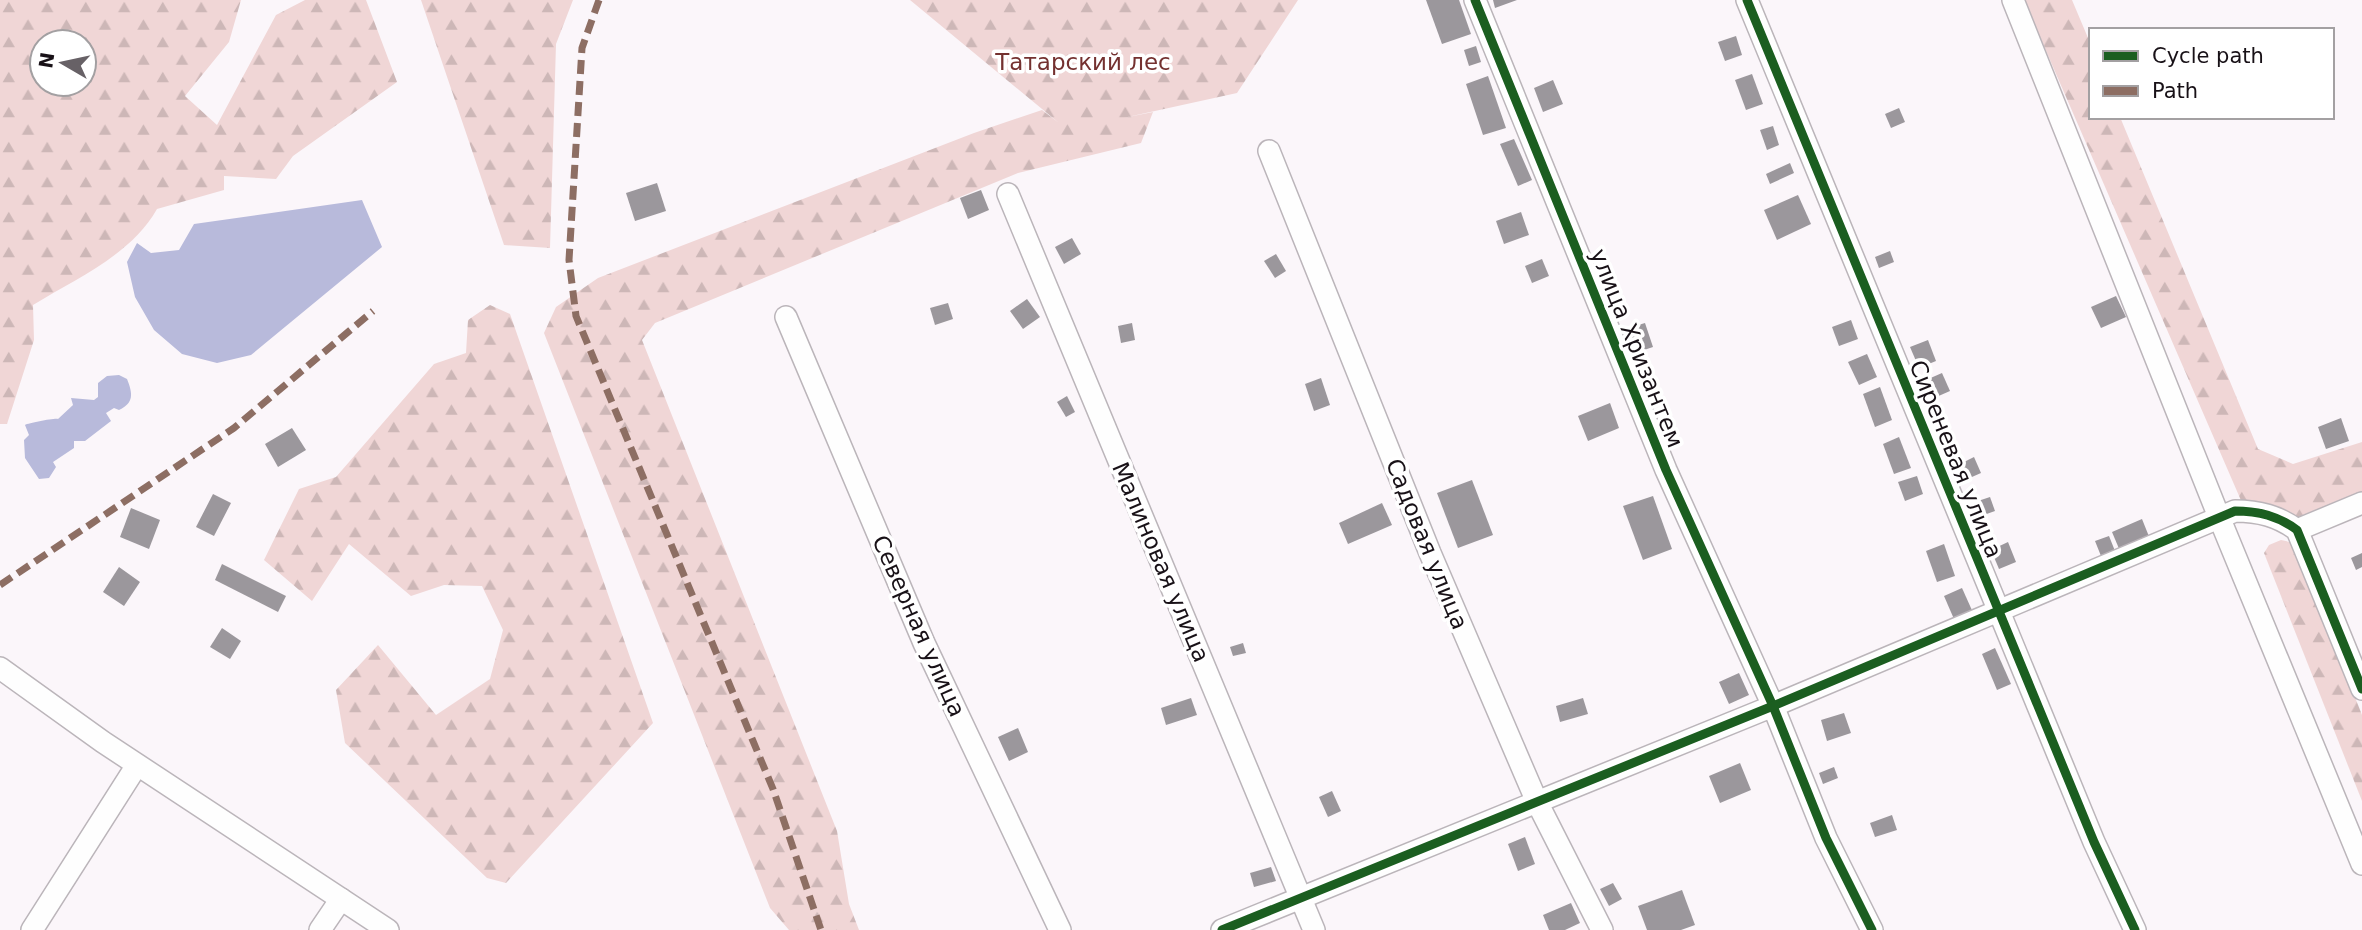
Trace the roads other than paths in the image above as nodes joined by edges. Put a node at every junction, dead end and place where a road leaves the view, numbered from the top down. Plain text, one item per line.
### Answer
1 (1475, 0) edge
2 (1747, 0) edge
3 (2013, 0) edge
4 (1269, 152) dead end
5 (1008, 194) dead end
6 (786, 317) dead end
7 (2362, 503) edge
8 (2218, 517) junction
9 (2297, 530) junction
10 (1998, 612) junction
11 (0, 668) edge
12 (2362, 689) edge
13 (1773, 706) junction
14 (137, 765) junction
15 (1537, 802) junction
16 (2362, 864) edge
17 (1300, 897) junction
18 (341, 899) junction
19 (32, 930) edge
20 (320, 930) edge
21 (388, 930) edge
22 (1060, 930) edge
23 (1222, 930) edge
24 (1314, 930) edge
25 (1602, 930) edge
26 (1872, 930) edge
27 (2135, 930) edge

1 - 13 street, улица Хризантем
2 - 10 street, Сиреневая улица
3 - 8 street
4 - 15 street, Садовая улица
5 - 17 street, Малиновая улица
6 - 22 street, Северная улица
7 - 9 street
8 - 9 street
8 - 10 street
8 - 16 street
9 - 12 street
10 - 13 street
10 - 27 street, Сиреневая улица
11 - 14 street
13 - 15 street
13 - 26 street, улица Хризантем
14 - 18 street
14 - 19 street
15 - 17 street
15 - 25 street, Садовая улица
17 - 23 street
17 - 24 street, Малиновая улица
18 - 20 street
18 - 21 street

